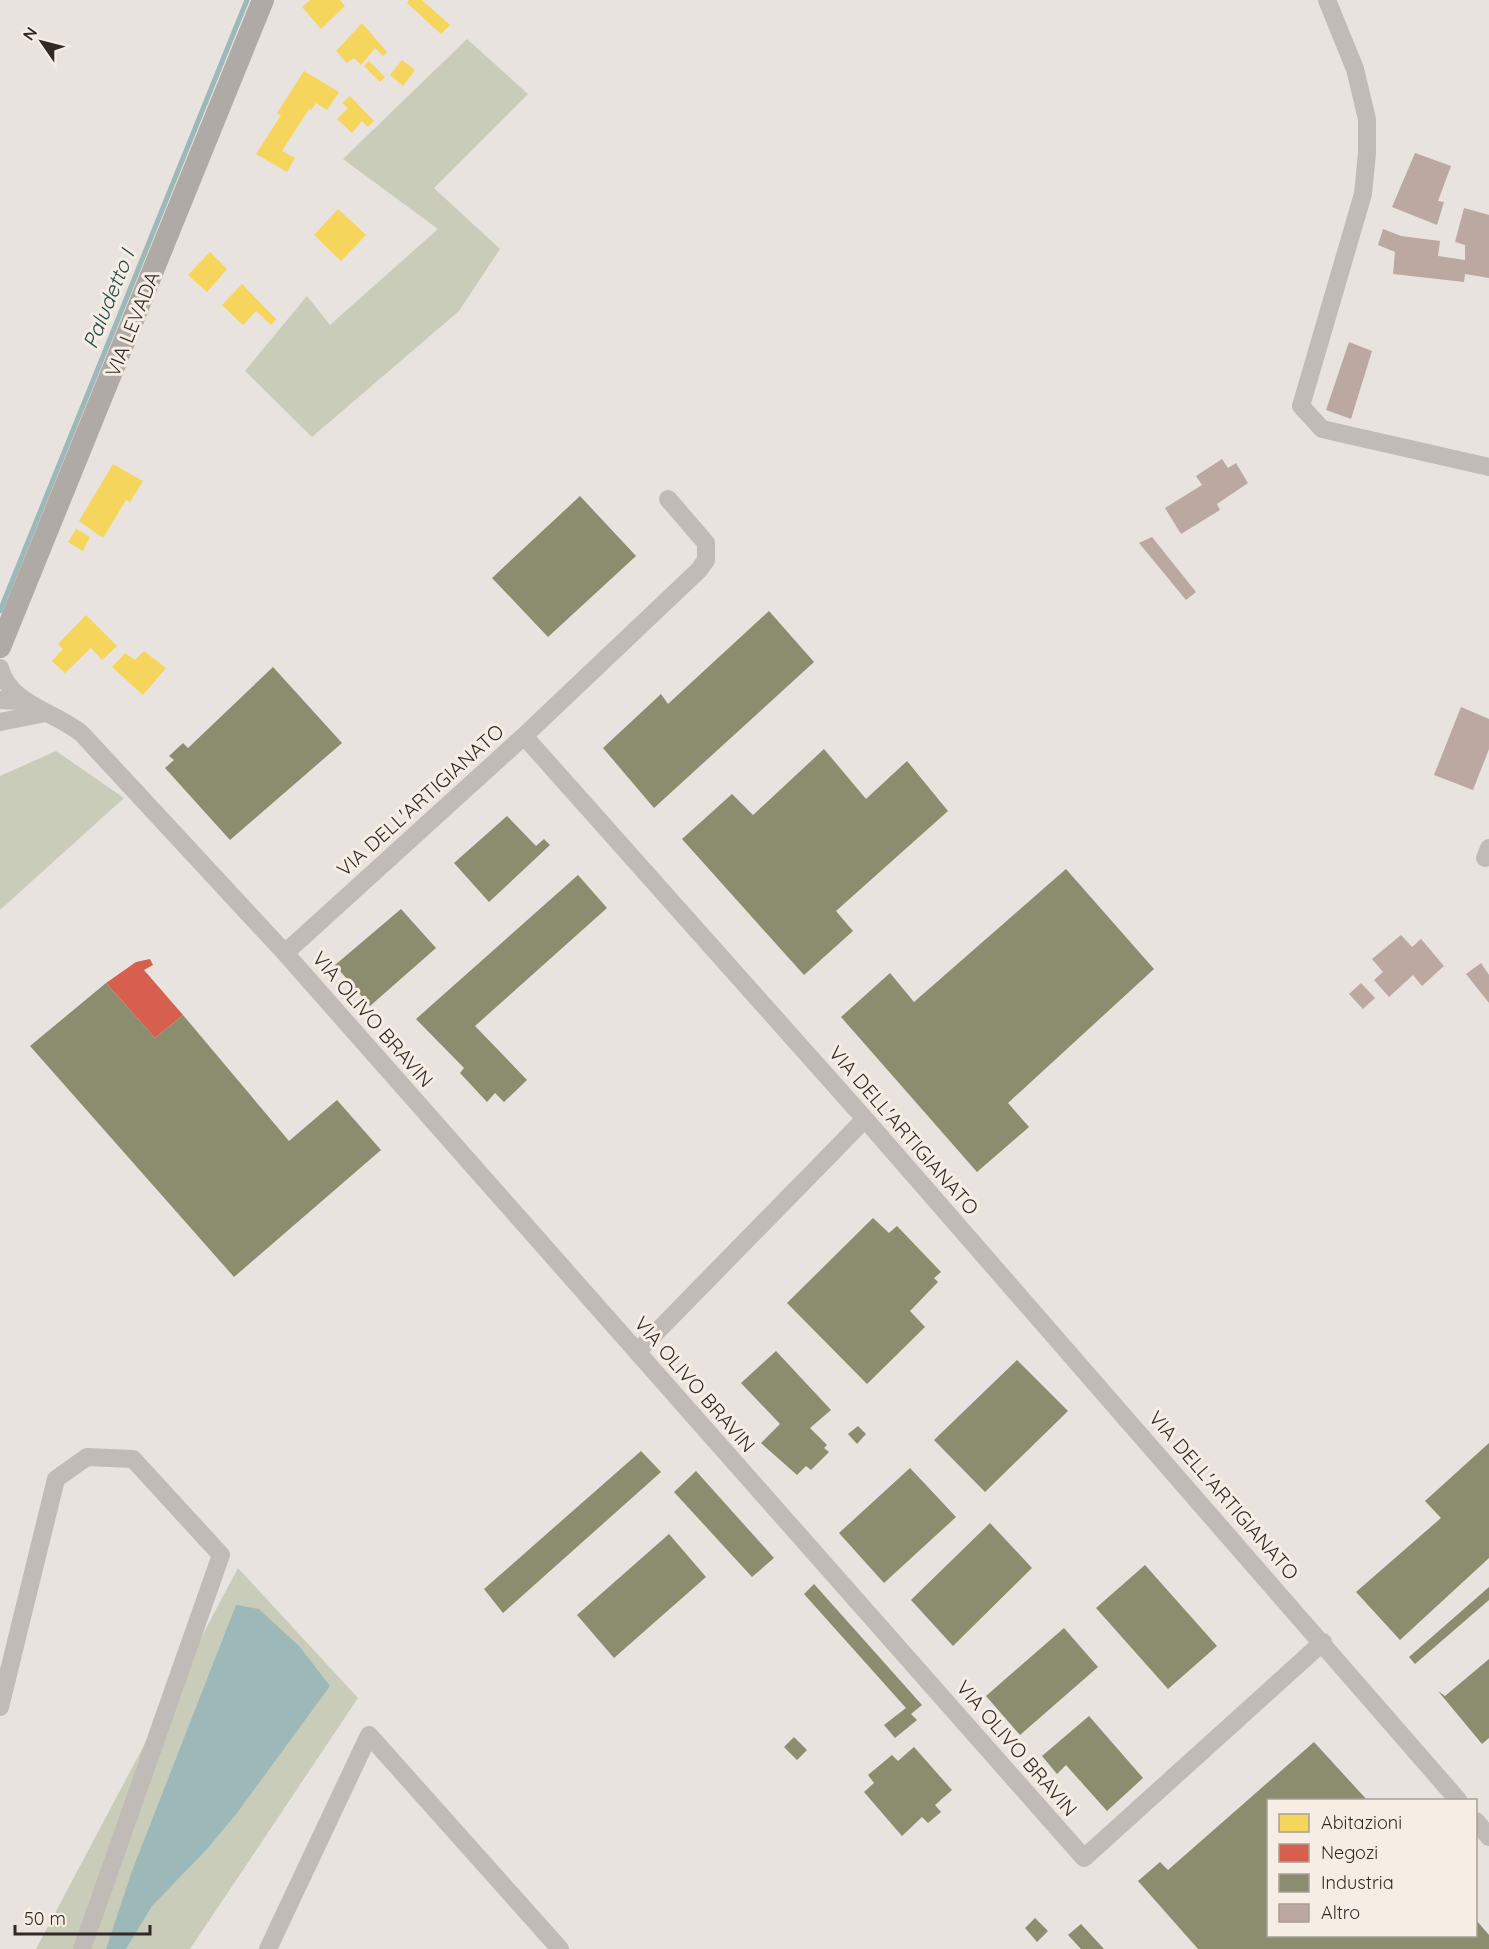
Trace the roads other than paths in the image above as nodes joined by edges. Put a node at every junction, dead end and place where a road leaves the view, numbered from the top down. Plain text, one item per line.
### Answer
1 (263, 0) edge
2 (1327, 0) edge
3 (1489, 467) edge
4 (668, 499) dead end
5 (0, 647) edge
6 (0, 668) edge
7 (0, 700) edge
8 (39, 710) junction
9 (3, 723) edge
10 (524, 736) junction
11 (285, 953) junction
12 (865, 1119) junction
13 (637, 1352) junction
14 (1323, 1642) junction
15 (0, 1707) edge
16 (1457, 1799) edge
17 (1477, 1822) edge
18 (1489, 1837) edge
19 (82, 1949) edge
20 (268, 1949) edge
21 (560, 1949) edge

1 - 5 main road, VIA LEVADA
2 - 3 street
4 - 10 street
6 - 8 street
7 - 8 street
8 - 9 street
8 - 11 street, VIA OLIVO BRAVIN
10 - 11 street, VIA DELL'ARTIGIANATO
10 - 12 street, VIA DELL'ARTIGIANATO
11 - 13 street, VIA OLIVO BRAVIN
12 - 13 street
12 - 14 street, VIA DELL'ARTIGIANATO
13 - 14 street, VIA OLIVO BRAVIN
14 - 16 street, VIA DELL'ARTIGIANATO
15 - 19 street
17 - 18 street
20 - 21 street

